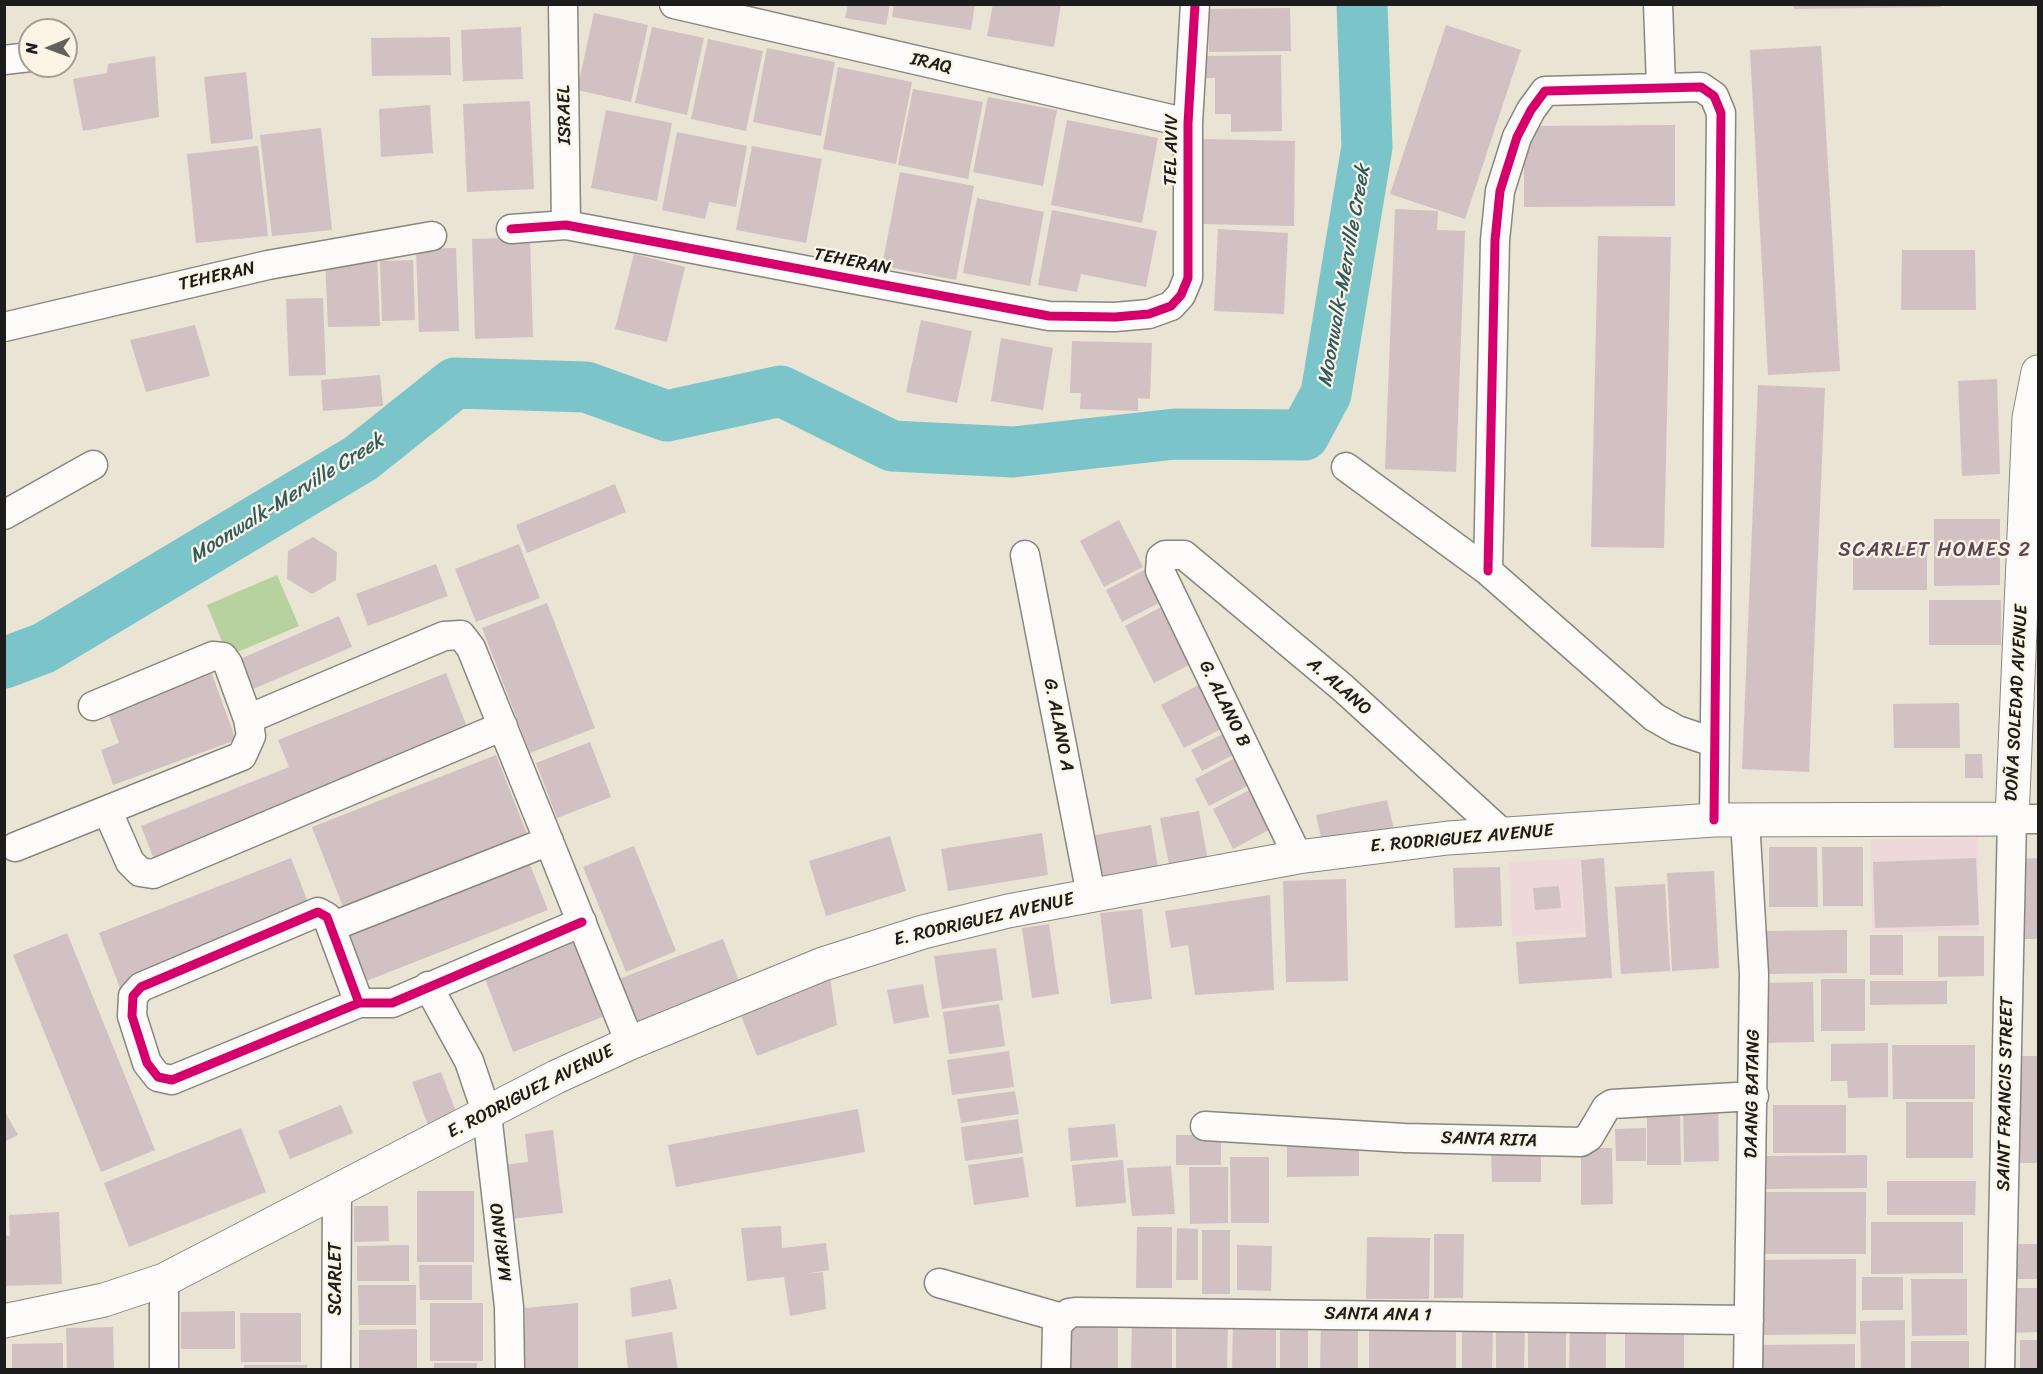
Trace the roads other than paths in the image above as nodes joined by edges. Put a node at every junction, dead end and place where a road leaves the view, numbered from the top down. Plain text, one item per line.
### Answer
1 (563, 4) edge
2 (674, 4) edge
3 (1195, 4) edge
4 (1658, 4) edge
5 (1661, 86) junction
6 (1188, 123) junction
7 (566, 225) junction
8 (511, 229) dead end
9 (432, 236) dead end
10 (1181, 295) joint
11 (4, 327) edge
12 (2038, 372) edge
13 (93, 465) dead end
14 (1346, 467) dead end
15 (4, 515) edge
16 (1169, 554) joint
17 (1025, 555) dead end
18 (1488, 571) junction
19 (93, 706) dead end
20 (248, 719) junction
21 (503, 726) junction
22 (1713, 741) junction
23 (108, 812) junction
24 (2025, 819) edge
25 (1729, 820) junction
26 (1502, 833) junction
27 (549, 841) junction
28 (15, 847) dead end
29 (1298, 856) junction
30 (1091, 895) junction
31 (582, 922) junction
32 (331, 927) junction
33 (428, 986) junction
34 (359, 1004) junction
35 (630, 1043) junction
36 (1754, 1096) junction
37 (487, 1114) junction
38 (1205, 1126) dead end
39 (336, 1189) junction
40 (164, 1280) junction
41 (939, 1283) dead end
42 (1062, 1318) junction
43 (1749, 1320) junction
44 (4, 1321) edge
45 (164, 1370) edge
46 (336, 1370) edge
47 (510, 1370) edge
48 (1056, 1370) edge
49 (1748, 1370) edge
50 (2000, 1370) edge

1 - 7 street, ISRAEL
2 - 6 street, IRAQ
3 - 6 street, TEL AVIV
4 - 5 street
5 - 18 street, DAANG BATANG
5 - 22 street, DAANG BATANG
6 - 10 street, TEL AVIV
7 - 8 street, TEHERAN
7 - 10 street, TEHERAN
9 - 11 street, TEHERAN
12 - 24 main road, DOÑA SOLEDAD AVENUE
13 - 15 street
14 - 18 street
16 - 26 street, A. ALANO
16 - 29 street, G. ALANO B
17 - 30 street, G. ALANO A
18 - 22 street
19 - 20 street
20 - 21 street
20 - 23 street
21 - 23 street
21 - 27 street
22 - 25 street, DAANG BATANG
23 - 28 street
24 - 25 main road, E. RODRIGUEZ AVENUE
24 - 50 street, SAINT FRANCIS STREET
25 - 26 main road, E. RODRIGUEZ AVENUE
25 - 36 street, DAANG BATANG
26 - 29 main road, E. RODRIGUEZ AVENUE
27 - 31 street
27 - 32 street
29 - 30 main road, E. RODRIGUEZ AVENUE
30 - 35 main road, E. RODRIGUEZ AVENUE
31 - 33 street
31 - 35 street
32 - 34 street
32 - 34 street
33 - 34 street
33 - 37 street, MARIANO
35 - 37 main road, E. RODRIGUEZ AVENUE
36 - 38 street, SANTA RITA
36 - 43 street, DAANG BATANG
37 - 39 main road, E. RODRIGUEZ AVENUE
37 - 47 street, MARIANO
39 - 40 main road, E. RODRIGUEZ AVENUE
39 - 46 street, SCARLET
40 - 44 main road, E. RODRIGUEZ AVENUE
40 - 45 street
41 - 42 street
42 - 43 street, SANTA ANA 1
42 - 48 street
43 - 49 street, DAANG BATANG

